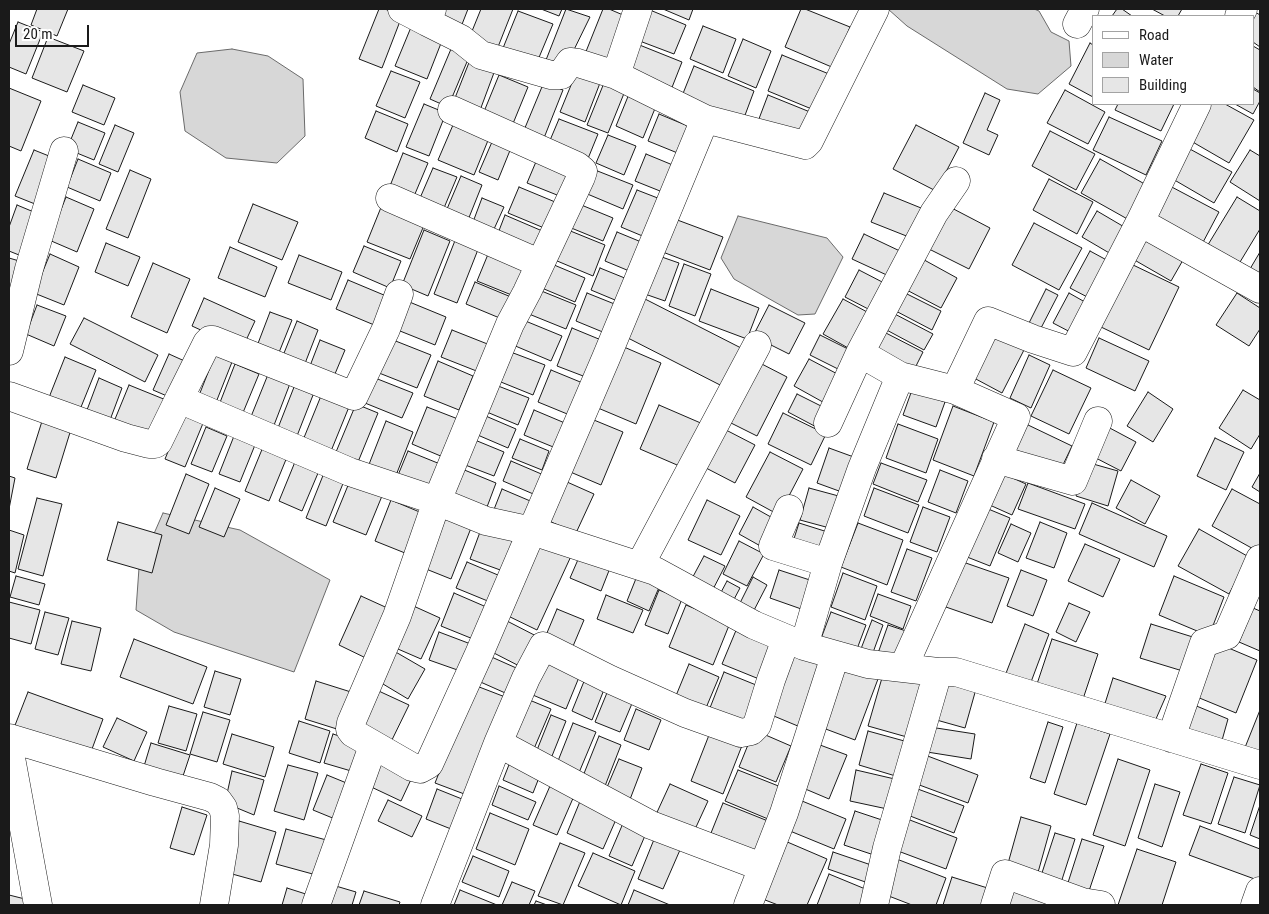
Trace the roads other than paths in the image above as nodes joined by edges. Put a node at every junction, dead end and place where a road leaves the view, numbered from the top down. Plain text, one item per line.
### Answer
1 (402, 9) edge
2 (638, 9) edge
3 (875, 9) edge
4 (430, 15) edge
5 (616, 75) junction
6 (1197, 105) edge
7 (452, 110) dead end
8 (705, 119) junction
9 (64, 151) dead end
10 (956, 181) dead end
11 (390, 198) dead end
12 (1140, 222) junction
13 (539, 264) junction
14 (1260, 289) edge
15 (399, 294) dead end
16 (757, 345) dead end
17 (9, 351) edge
18 (860, 353) junction
19 (900, 376) junction
20 (955, 390) junction
21 (9, 396) edge
22 (179, 399) junction
23 (1098, 421) dead end
24 (828, 423) dead end
25 (996, 459) junction
26 (437, 501) junction
27 (789, 509) dead end
28 (532, 531) junction
29 (1260, 560) edge
30 (828, 563) junction
31 (640, 566) junction
32 (795, 643) junction
33 (835, 656) junction
34 (903, 668) junction
35 (938, 672) junction
36 (9, 738) edge
37 (1171, 738) junction
38 (498, 743) junction
39 (373, 746) junction
40 (9, 747) edge
41 (1260, 765) edge
42 (762, 867) junction
43 (1260, 891) edge
44 (38, 905) edge
45 (214, 905) edge
46 (316, 905) edge
47 (435, 905) edge
48 (748, 905) edge
49 (874, 905) edge
50 (995, 905) edge
51 (1101, 905) edge
52 (1254, 905) edge

1 - 4 street
2 - 5 street
3 - 8 street
4 - 5 street
5 - 8 street
6 - 12 street
7 - 13 street
8 - 28 street
9 - 17 street
10 - 18 street
11 - 13 street
12 - 14 street
12 - 20 street
13 - 26 street
15 - 22 street
16 - 31 street
18 - 19 street
18 - 24 street
19 - 20 street
19 - 30 street
20 - 25 street
21 - 22 street
22 - 26 street
23 - 25 street
25 - 34 street
26 - 28 street
26 - 39 street
27 - 30 street
28 - 31 street
28 - 39 street
29 - 37 street
30 - 32 street
31 - 32 street
32 - 33 street
32 - 38 street
33 - 34 street
33 - 42 street
34 - 35 street
35 - 37 street
35 - 49 street
36 - 45 street
37 - 41 street
38 - 42 street
38 - 47 street
39 - 46 street
40 - 44 street
42 - 48 street
43 - 52 street
50 - 51 street

